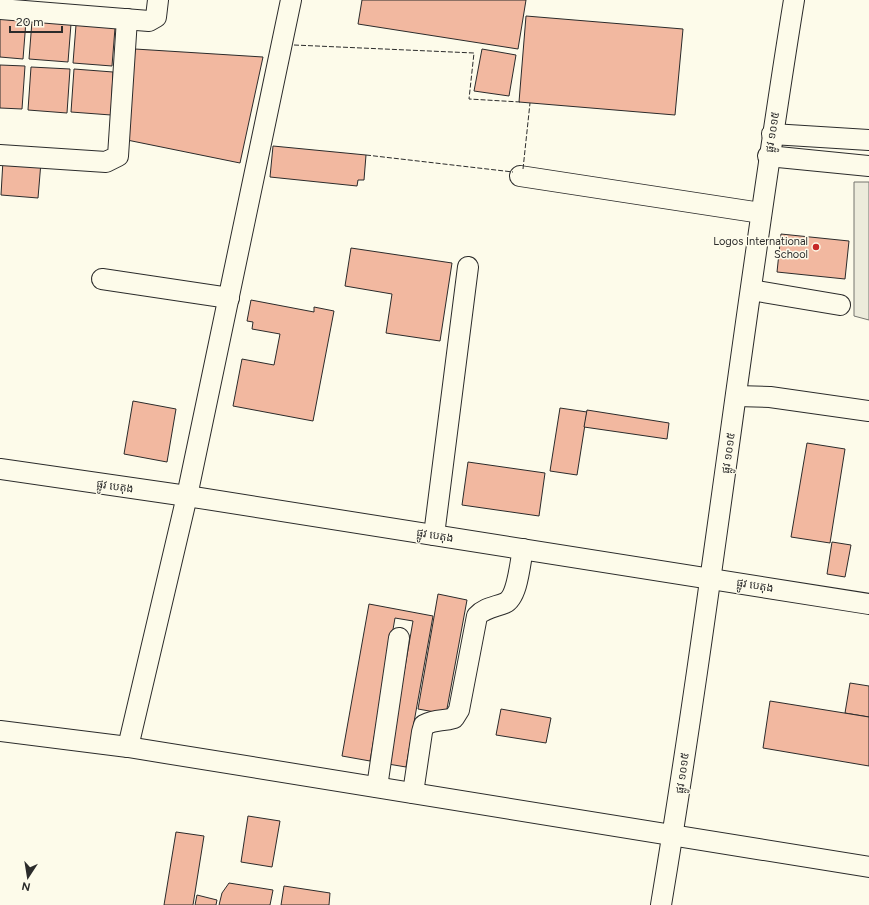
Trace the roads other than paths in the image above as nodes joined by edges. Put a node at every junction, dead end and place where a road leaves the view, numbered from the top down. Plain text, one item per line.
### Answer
1 (158, 0) edge
2 (292, 0) edge
3 (794, 0) edge
4 (0, 9) edge
5 (127, 19) junction
6 (772, 134) junction
7 (869, 140) edge
8 (0, 155) edge
9 (768, 156) junction
10 (869, 166) edge
11 (520, 176) dead end
12 (761, 213) junction
13 (468, 267) dead end
14 (102, 279) dead end
15 (751, 290) junction
16 (229, 298) junction
17 (840, 305) dead end
18 (736, 396) junction
19 (869, 411) edge
20 (0, 469) edge
21 (187, 496) junction
22 (434, 535) junction
23 (523, 549) junction
24 (711, 578) junction
25 (869, 604) edge
26 (399, 638) dead end
27 (0, 731) edge
28 (128, 747) junction
29 (377, 787) junction
30 (413, 793) junction
31 (673, 835) junction
32 (869, 867) edge
33 (662, 905) edge

1 - 5 street
2 - 16 street
3 - 6 street, ផ្លូវ ១០១៥
4 - 5 street
5 - 8 street
6 - 7 street
6 - 9 street, ផ្លូវ ១០១៥
9 - 10 street
9 - 12 street, ផ្លូវ ១០១៥
11 - 12 street
12 - 15 street, ផ្លូវ ១០១៥
13 - 22 street
14 - 16 street
15 - 17 street
15 - 18 street, ផ្លូវ ១០១៥
16 - 21 street
18 - 19 street
18 - 24 street, ផ្លូវ ១០១៥
20 - 21 street, ផ្លូវ បេតុង
21 - 22 street, ផ្លូវ បេតុង
21 - 28 street
22 - 23 street, ផ្លូវ បេតុង
23 - 24 street, ផ្លូវ បេតុង
23 - 30 street
24 - 25 street, ផ្លូវ បេតុង
24 - 31 street, ផ្លូវ ១០១៥
26 - 29 street
27 - 28 street
28 - 29 street
29 - 30 street
30 - 31 street
31 - 32 street
31 - 33 street, ផ្លូវ ១០១៥

